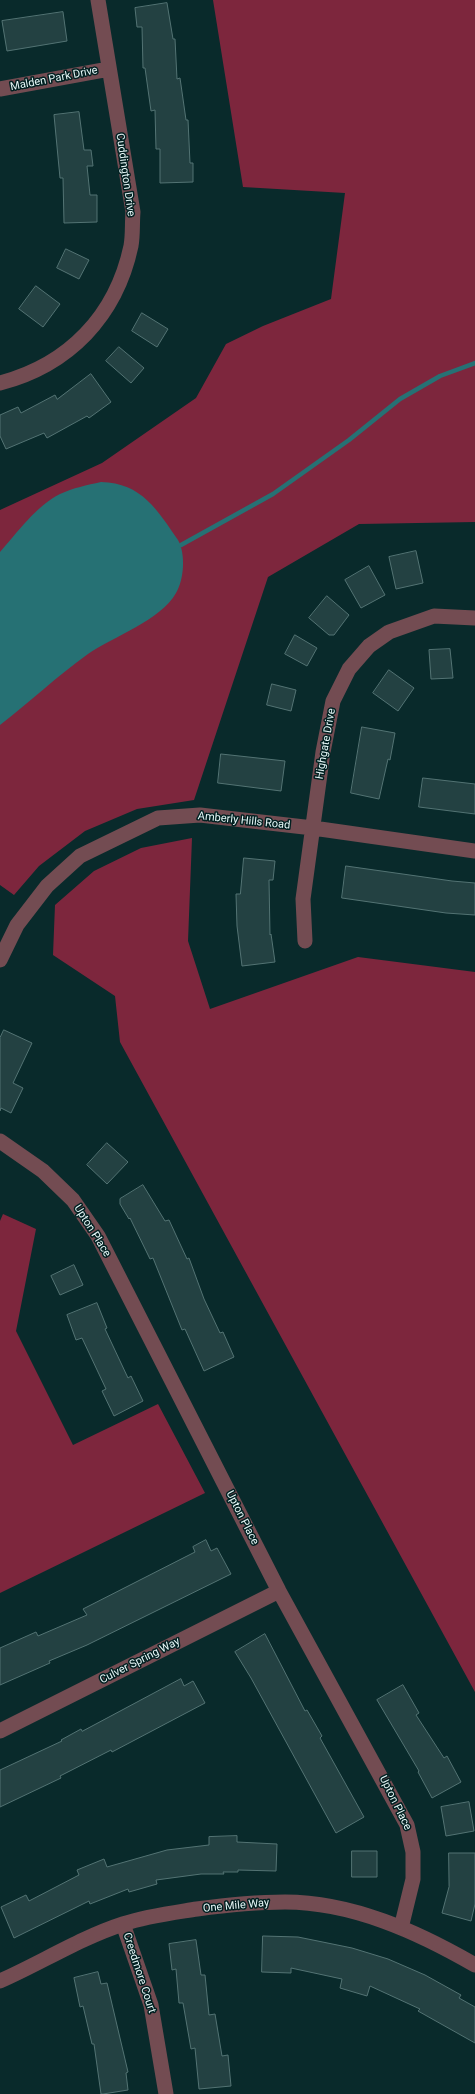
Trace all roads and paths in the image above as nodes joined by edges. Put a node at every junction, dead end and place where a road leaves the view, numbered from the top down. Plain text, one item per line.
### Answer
1 (98, 0) edge
2 (108, 69) junction
3 (0, 90) edge
4 (0, 383) edge
5 (475, 618) edge
6 (313, 828) junction
7 (475, 851) edge
8 (305, 941) dead end
9 (0, 960) edge
10 (0, 1141) edge
11 (279, 1591) junction
12 (0, 1731) edge
13 (123, 1924) junction
14 (401, 1928) junction
15 (475, 1965) edge
16 (0, 1981) edge
17 (166, 2094) edge

1 - 2 street, Cuddington Drive
2 - 3 street, Malden Park Drive
2 - 4 street, Cuddington Drive
5 - 6 street, Highgate Drive
6 - 7 street, Amberly Hills Road
6 - 8 street, Highgate Drive
6 - 9 street, Amberly Hills Road
10 - 11 street, Upton Place
11 - 12 street, Culver Spring Way
11 - 14 street, Upton Place
13 - 14 street, One Mile Way
13 - 16 street, One Mile Way
13 - 17 street, Creedmore Court
14 - 15 street, One Mile Way

